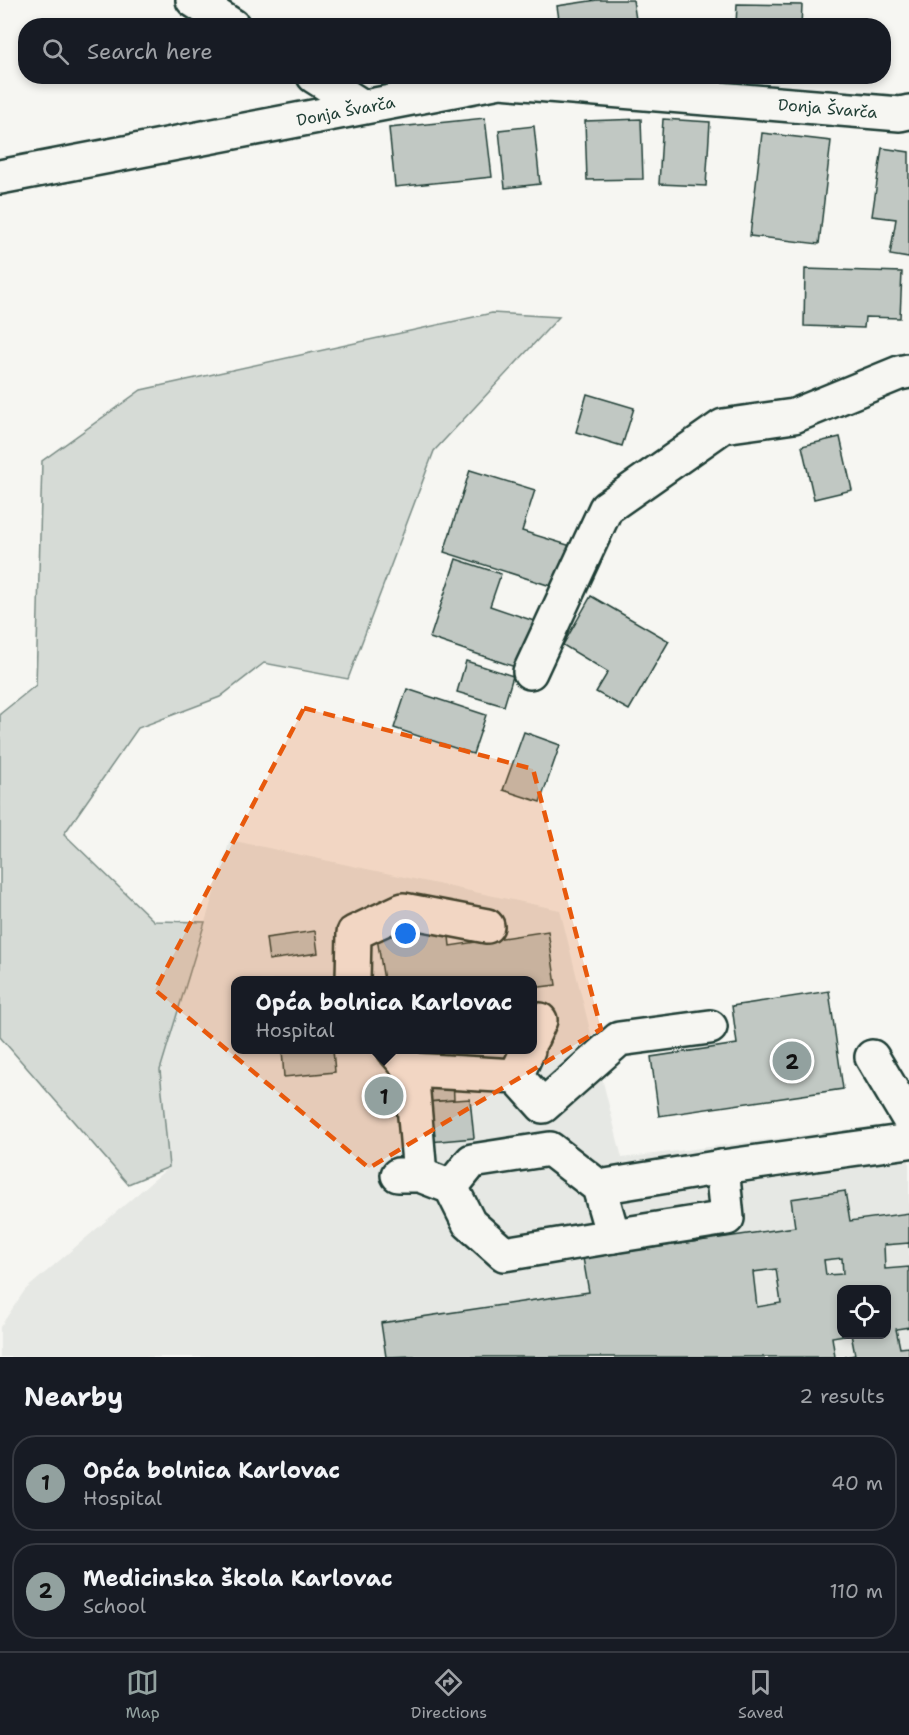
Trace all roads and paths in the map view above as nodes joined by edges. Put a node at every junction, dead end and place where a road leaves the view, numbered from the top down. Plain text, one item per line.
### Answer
1 (193, 0) edge
2 (221, 18) edge
3 (327, 84) edge
4 (484, 84) edge
5 (536, 84) edge
6 (363, 107) junction
7 (909, 112) edge
8 (0, 177) edge
9 (909, 371) edge
10 (530, 672) dead end
11 (487, 926) dead end
12 (353, 976) edge
13 (710, 1027) dead end
14 (872, 1057) dead end
15 (403, 1060) edge
16 (522, 1063) edge
17 (543, 1106) junction
18 (909, 1119) edge
19 (909, 1141) edge
20 (549, 1149) junction
21 (722, 1167) junction
22 (451, 1187) junction
23 (599, 1187) junction
24 (613, 1236) junction

1 - 2 street
3 - 6 street
4 - 6 street, Donja Švarča
5 - 7 street, Donja Švarča
6 - 8 street, Donja Švarča
9 - 10 street
11 - 12 street
13 - 17 street
14 - 18 street
15 - 16 street
15 - 22 street
16 - 17 street
17 - 20 street
19 - 21 street
20 - 22 street
20 - 23 street
21 - 23 street
21 - 24 street
22 - 24 street
23 - 24 street

